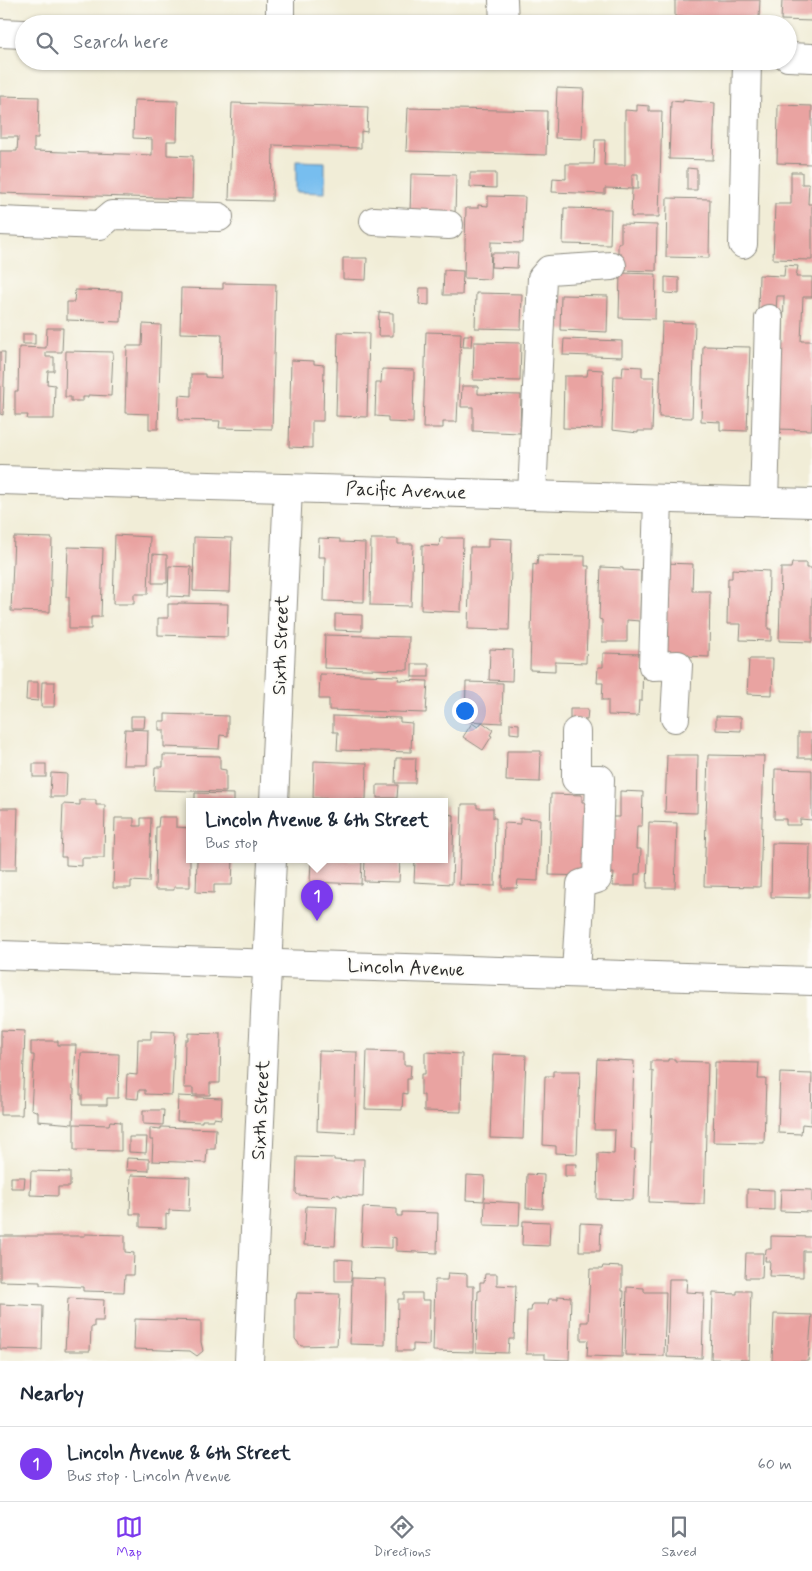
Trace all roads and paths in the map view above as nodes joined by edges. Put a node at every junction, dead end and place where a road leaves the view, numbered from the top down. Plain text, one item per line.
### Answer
1 (280, 0) edge
2 (503, 0) edge
3 (280, 15) edge
4 (504, 15) edge
5 (0, 33) edge
6 (15, 34) edge
7 (797, 57) edge
8 (812, 58) edge
9 (747, 70) edge
10 (219, 217) dead end
11 (0, 220) edge
12 (374, 221) dead end
13 (449, 225) dead end
14 (743, 244) dead end
15 (612, 266) dead end
16 (769, 319) dead end
17 (0, 480) edge
18 (288, 488) junction
19 (532, 495) junction
20 (658, 499) junction
21 (764, 502) junction
22 (812, 503) edge
23 (675, 718) dead end
24 (576, 732) dead end
25 (274, 798) edge
26 (272, 863) edge
27 (0, 955) edge
28 (268, 964) junction
29 (576, 973) junction
30 (812, 981) edge
31 (249, 1361) edge

1 - 3 street
2 - 4 street
5 - 6 street
7 - 8 street
9 - 14 street
10 - 11 street
12 - 13 street
15 - 19 street
16 - 21 street
17 - 18 street, Pacific Avenue
18 - 19 street, Pacific Avenue
18 - 25 street, Sixth Street
19 - 20 street, Pacific Avenue
20 - 21 street, Pacific Avenue
20 - 23 street
21 - 22 street, Pacific Avenue
24 - 29 street
26 - 28 street, Sixth Street
27 - 28 street, Lincoln Avenue
28 - 29 street, Lincoln Avenue
28 - 31 street, Sixth Street
29 - 30 street, Lincoln Avenue

